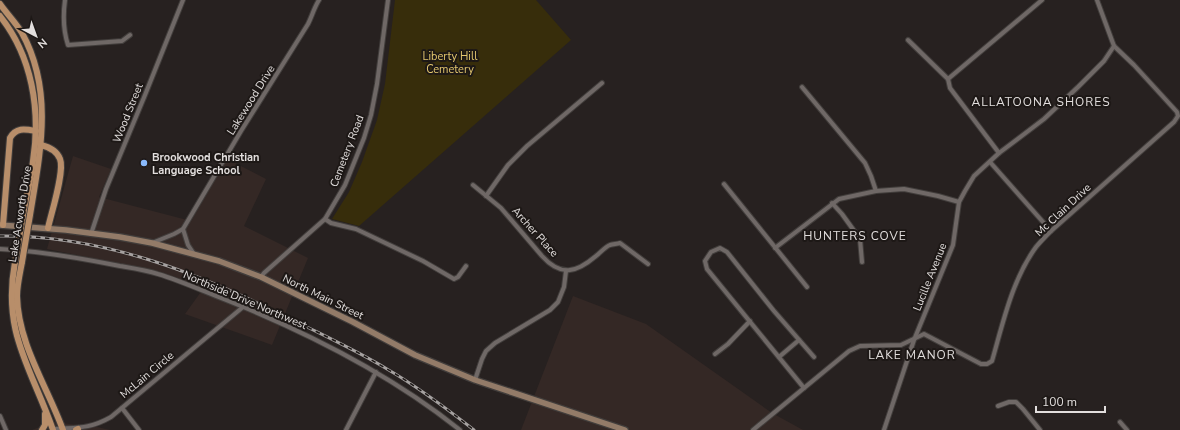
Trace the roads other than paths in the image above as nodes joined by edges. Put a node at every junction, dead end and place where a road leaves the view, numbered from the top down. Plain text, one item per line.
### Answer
1 (65, 0) edge
2 (183, 0) edge
3 (319, 0) edge
4 (388, 0) edge
5 (1042, 0) edge
6 (1097, 0) edge
7 (0, 4) edge
8 (0, 16) edge
9 (130, 35) dead end
10 (908, 40) dead end
11 (1114, 46) junction
12 (948, 79) junction
13 (602, 83) dead end
14 (802, 87) dead end
15 (36, 131) junction
16 (41, 145) junction
17 (999, 153) junction
18 (990, 162) junction
19 (724, 184) dead end
20 (473, 185) dead end
21 (876, 192) junction
22 (486, 196) junction
23 (959, 202) junction
24 (832, 203) junction
25 (325, 219) junction
26 (2, 225) edge
27 (48, 228) junction
28 (183, 229) junction
29 (1050, 231) junction
30 (91, 234) junction
31 (152, 243) junction
32 (775, 248) junction
33 (0, 249) edge
34 (194, 254) junction
35 (862, 262) dead end
36 (648, 264) dead end
37 (466, 266) dead end
38 (566, 271) junction
39 (261, 277) junction
40 (807, 287) dead end
41 (243, 307) junction
42 (750, 321) junction
43 (799, 340) junction
44 (914, 340) junction
45 (715, 354) dead end
46 (779, 357) junction
47 (814, 357) dead end
48 (376, 372) junction
49 (475, 380) junction
50 (804, 388) junction
51 (43, 405) junction
52 (998, 406) dead end
53 (122, 408) junction
54 (0, 416) edge
55 (1120, 422) dead end
56 (77, 429) edge
57 (6, 430) edge
58 (42, 430) edge
59 (52, 430) edge
60 (63, 430) edge
61 (139, 430) edge
62 (346, 430) edge
63 (460, 430) edge
64 (625, 430) edge
65 (752, 430) edge
66 (884, 430) edge
67 (1040, 430) edge
68 (1127, 430) edge

1 - 9 street
2 - 30 street, Wood Street
3 - 28 street, Lakewood Drive
4 - 25 street, Cemetery Road
5 - 12 street
6 - 11 street
7 - 16 main road, Lake Acworth Drive
8 - 15 main road, Lake Acworth Drive
10 - 12 street
11 - 17 street, Lucille Avenue
11 - 29 street, Mc Clain Drive
12 - 17 street
13 - 22 street
14 - 21 street
15 - 26 main road
15 - 51 main road, Lake Acworth Drive, bridge
16 - 27 main road
16 - 60 main road, Lake Acworth Drive, bridge
17 - 18 street, Lucille Avenue
18 - 23 street, Lucille Avenue
18 - 29 street
19 - 32 street
20 - 22 street, Archer Place
21 - 23 street
21 - 24 street
22 - 38 street, Archer Place
23 - 44 street, Lucille Avenue
24 - 32 street
24 - 35 street
25 - 37 street
25 - 39 street, Cemetery Road
26 - 27 main road, North Main Street
27 - 30 main road, North Main Street
28 - 31 street
28 - 34 street
29 - 44 street, Mc Clain Drive
30 - 31 main road, North Main Street
31 - 34 main road, North Main Street
32 - 40 street
33 - 41 street, Northside Drive Northwest
34 - 39 main road, North Main Street
36 - 38 street
38 - 49 street
39 - 49 main road, North Main Street
41 - 48 street, Northside Drive Northwest
41 - 53 street, McLain Circle
42 - 43 street
42 - 45 street
42 - 46 street
43 - 46 street
43 - 47 street
44 - 50 street
44 - 66 street, Lucille Avenue
46 - 50 street
48 - 62 street
48 - 63 street, Northside Drive Northwest
49 - 64 main road, North Main Street
50 - 65 street
51 - 58 main road
51 - 59 main road, Lake Acworth Drive
52 - 67 street
53 - 56 street, McLain Circle
53 - 61 street
54 - 57 street
55 - 68 street
56 - 60 street, McLain Circle
59 - 60 street, McLain Circle

